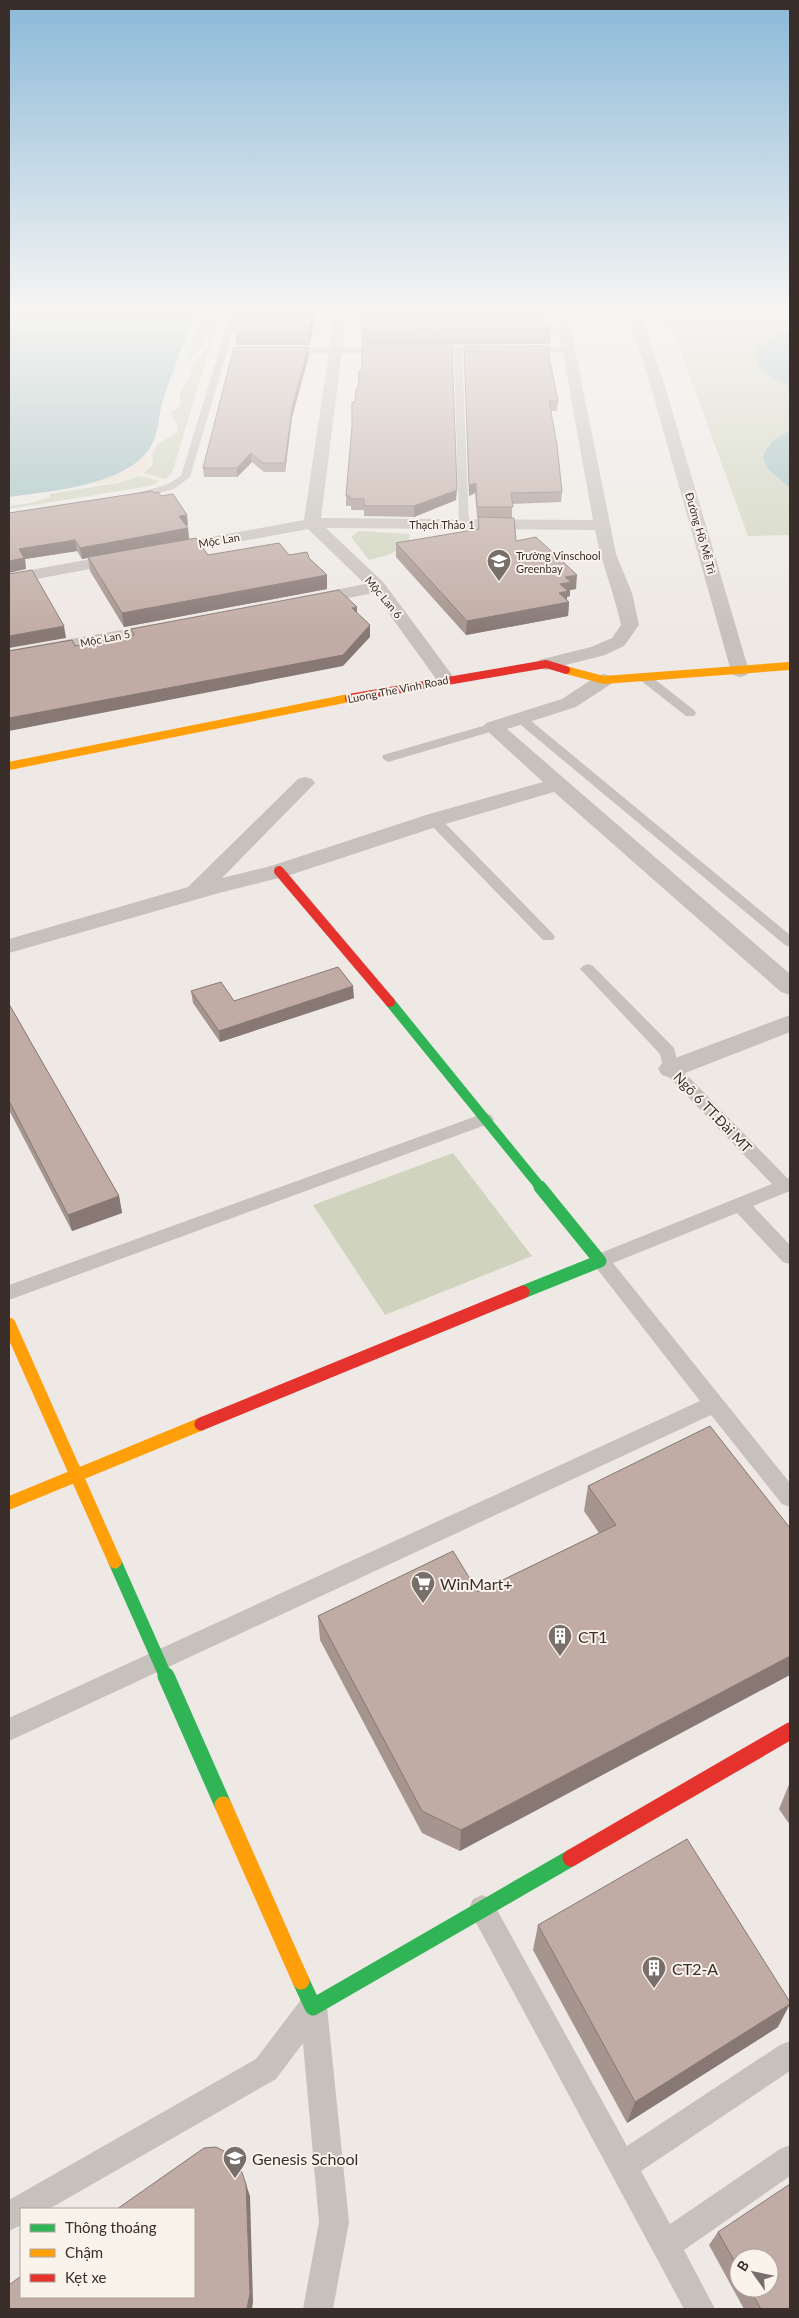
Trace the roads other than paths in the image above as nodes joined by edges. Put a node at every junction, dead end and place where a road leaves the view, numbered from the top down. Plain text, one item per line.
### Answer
1 (205, 419) edge
2 (326, 419) edge
3 (460, 419) edge
4 (581, 419) edge
5 (667, 419) edge
6 (122, 499) edge
7 (312, 523) junction
8 (464, 524) junction
9 (602, 525) junction
10 (9, 578) edge
11 (378, 587) junction
12 (291, 604) edge
13 (184, 623) edge
14 (9, 656) edge
15 (546, 664) junction
16 (790, 666) edge
17 (740, 671) junction
18 (644, 677) junction
19 (446, 679) junction
20 (604, 680) junction
21 (690, 714) dead end
22 (520, 718) junction
23 (493, 727) junction
24 (388, 758) dead end
25 (9, 766) edge
26 (305, 783) dead end
27 (558, 784) junction
28 (434, 820) junction
29 (279, 871) junction
30 (196, 892) junction
31 (548, 937) dead end
32 (790, 942) edge
33 (9, 946) edge
34 (588, 969) dead end
35 (790, 987) edge
36 (790, 1024) edge
37 (671, 1069) junction
38 (485, 1119) junction
39 (787, 1185) edge
40 (740, 1204) junction
41 (790, 1257) edge
42 (600, 1261) junction
43 (9, 1293) edge
44 (9, 1324) edge
45 (714, 1404) junction
46 (77, 1475) junction
47 (790, 1498) edge
48 (9, 1503) edge
49 (159, 1660) junction
50 (9, 1730) edge
51 (790, 1731) edge
52 (482, 1908) junction
53 (313, 2007) junction
54 (790, 2055) edge
55 (790, 2159) edge
56 (622, 2166) junction
57 (23, 2208) edge
58 (20, 2210) edge
59 (9, 2216) edge
60 (665, 2245) junction
61 (318, 2309) edge
62 (700, 2309) edge

1 - 6 lane
2 - 7 street
3 - 8 lane
4 - 9 street
5 - 17 street, Đường Hồ Mễ Trì
7 - 8 street, Thạch Thảo 1
7 - 10 street, Mộc Lan
7 - 11 street, Mộc Lan 6
8 - 9 street, Thạch Thảo 1
9 - 15 street
11 - 12 street
11 - 19 street, Mộc Lan 6
13 - 14 street, Mộc Lan 5
15 - 19 street, Luong The Vinh Road
15 - 20 street, Luong The Vinh Road
16 - 17 street, Luong The Vinh Road
17 - 18 street, Luong The Vinh Road
18 - 20 street, Luong The Vinh Road
18 - 21 lane
19 - 25 street, Luong The Vinh Road
20 - 22 street
22 - 23 street
22 - 32 lane
23 - 24 lane
23 - 27 street
26 - 30 street
27 - 28 street
27 - 35 street
28 - 29 street
28 - 31 lane
29 - 30 street
29 - 38 street
30 - 33 street
34 - 37 lane, Ngõ 6 TT.Đài MT
36 - 37 street
37 - 39 lane, Ngõ 6 TT.Đài MT
38 - 42 street
38 - 43 lane
39 - 40 lane
40 - 41 lane
40 - 42 lane
42 - 45 lane
42 - 46 street
44 - 46 street
45 - 47 lane
45 - 49 lane
46 - 48 street
46 - 49 street
49 - 50 lane
49 - 53 street
51 - 52 street
52 - 53 street
52 - 56 lane
53 - 57 lane
53 - 61 lane
54 - 56 lane
55 - 60 lane
56 - 60 lane
58 - 59 lane
60 - 62 lane

